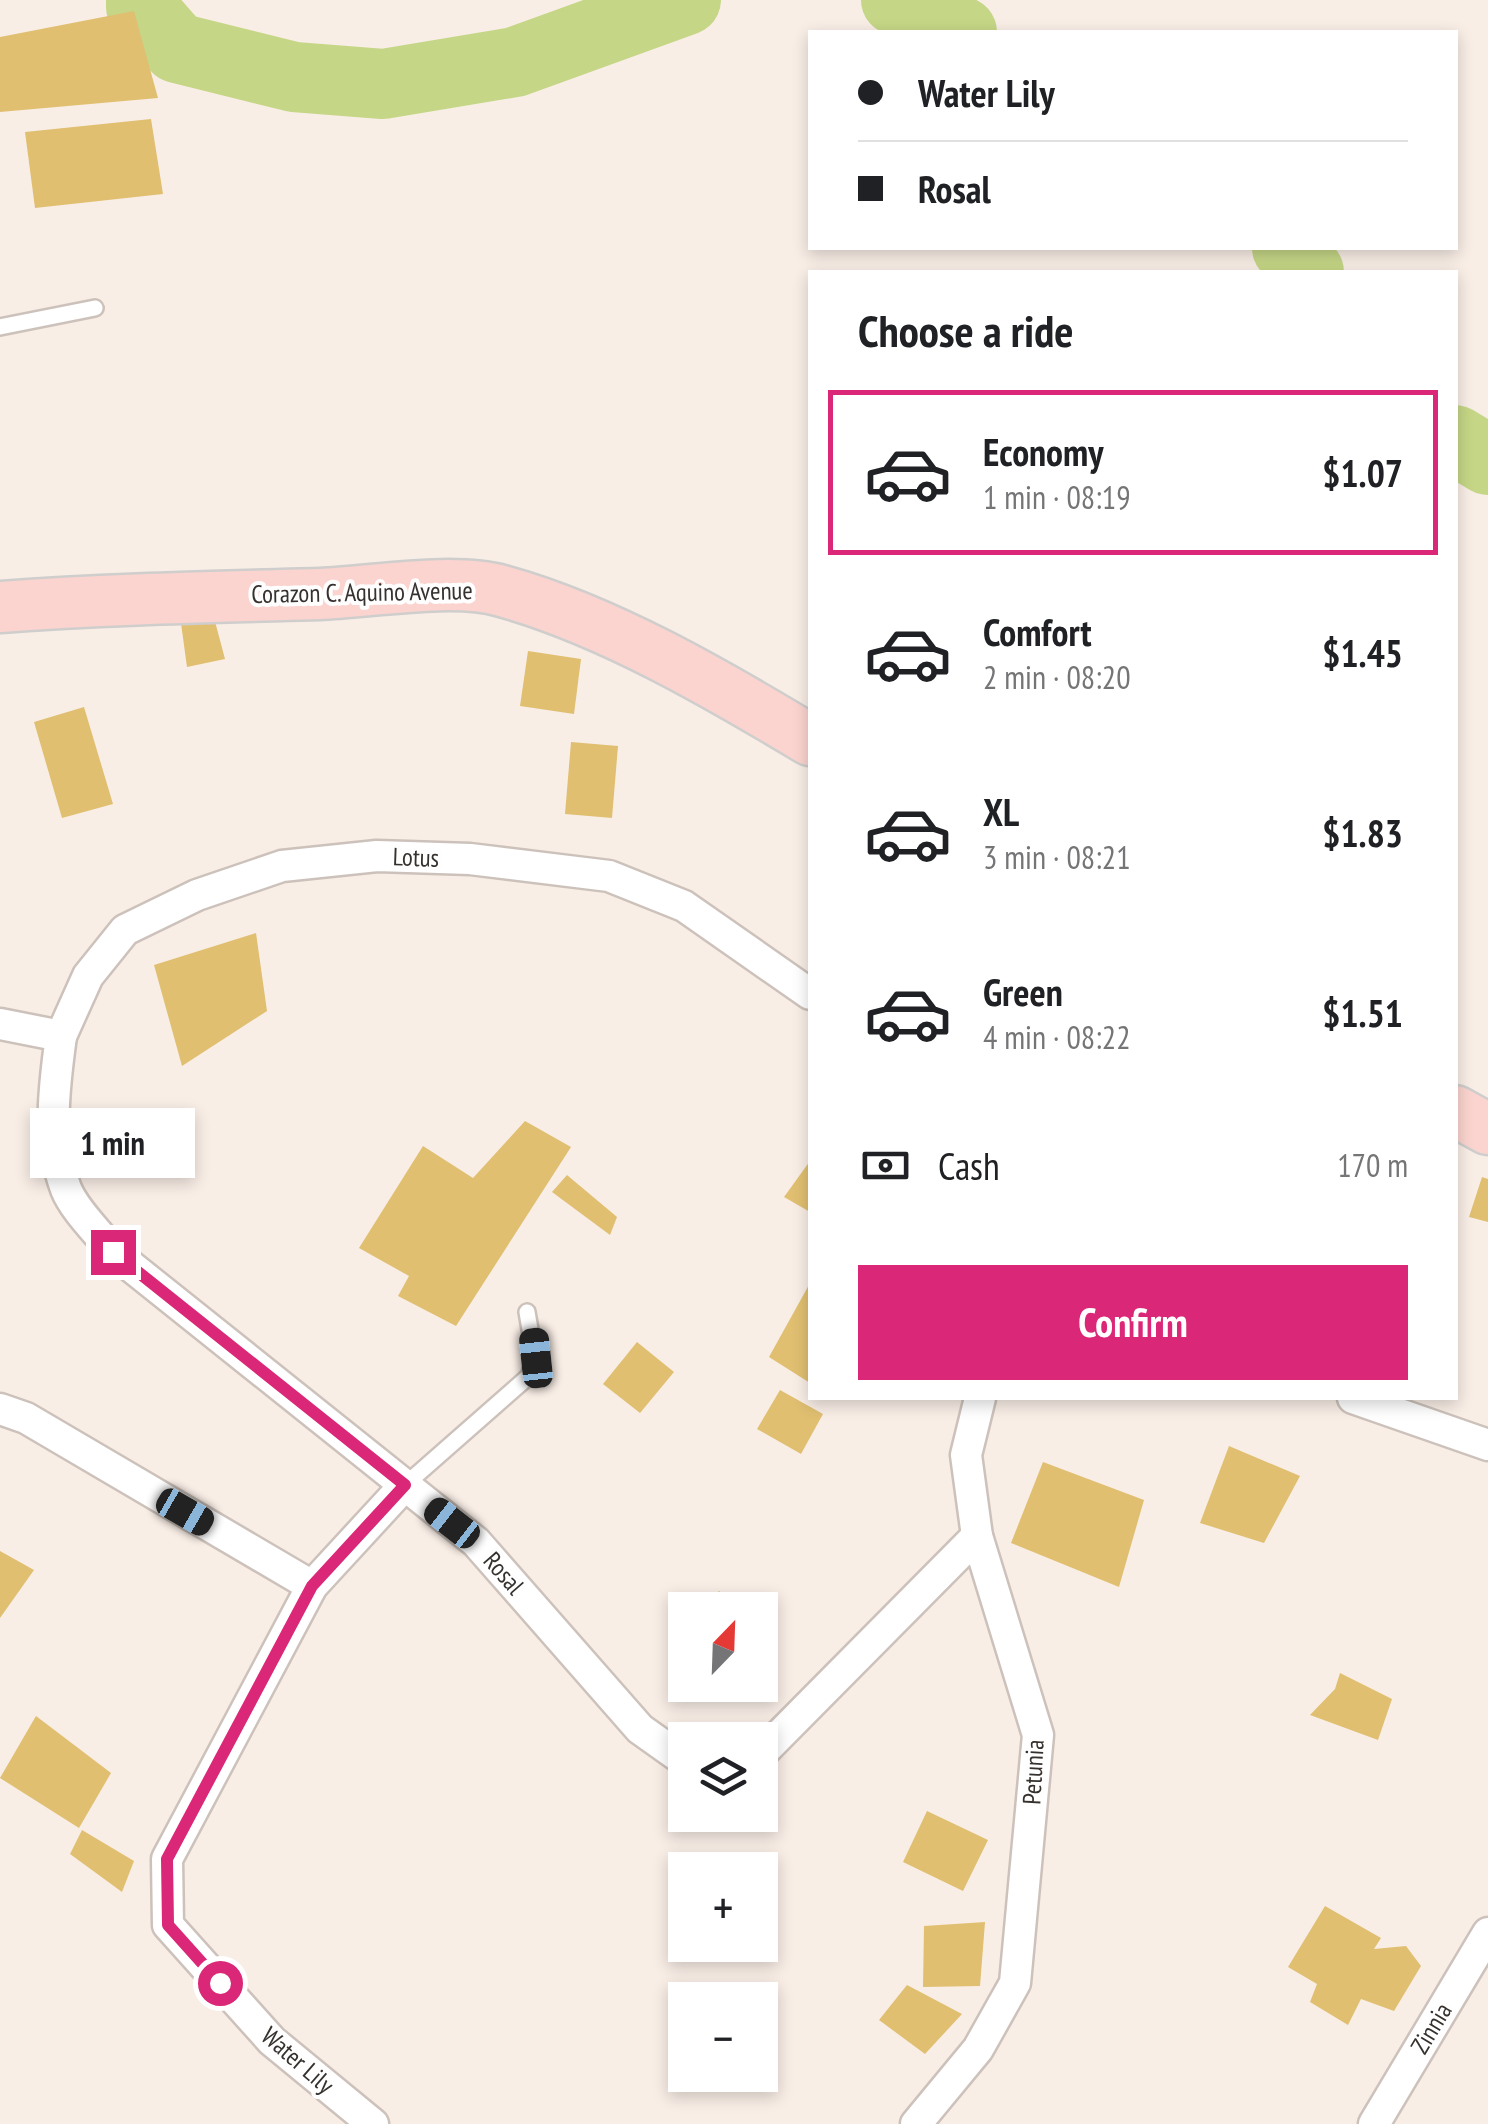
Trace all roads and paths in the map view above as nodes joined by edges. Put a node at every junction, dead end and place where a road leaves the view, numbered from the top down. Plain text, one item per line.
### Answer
1 (95, 308) dead end
2 (0, 327) edge
3 (0, 607) edge
4 (808, 739) edge
5 (808, 993) edge
6 (0, 1024) edge
7 (61, 1036) junction
8 (1458, 1114) edge
9 (1488, 1129) edge
10 (527, 1312) dead end
11 (980, 1400) edge
12 (1359, 1400) edge
13 (0, 1409) edge
14 (1488, 1445) edge
15 (405, 1485) junction
16 (977, 1536) junction
17 (312, 1586) junction
18 (778, 1737) edge
19 (668, 1749) edge
20 (1488, 1932) edge
21 (373, 2124) edge
22 (916, 2124) edge
23 (1374, 2124) edge

1 - 2 lane
3 - 4 main road, Corazon C. Aquino Avenue
5 - 7 street, Lotus
6 - 7 street
7 - 15 street, Rosal
8 - 9 main road
10 - 15 lane
11 - 16 street, Petunia
12 - 14 street
13 - 17 street
15 - 17 street, Water Lily
15 - 19 street, Rosal
16 - 18 street
16 - 22 street, Petunia
17 - 21 street, Water Lily
20 - 23 street, Zinnia

